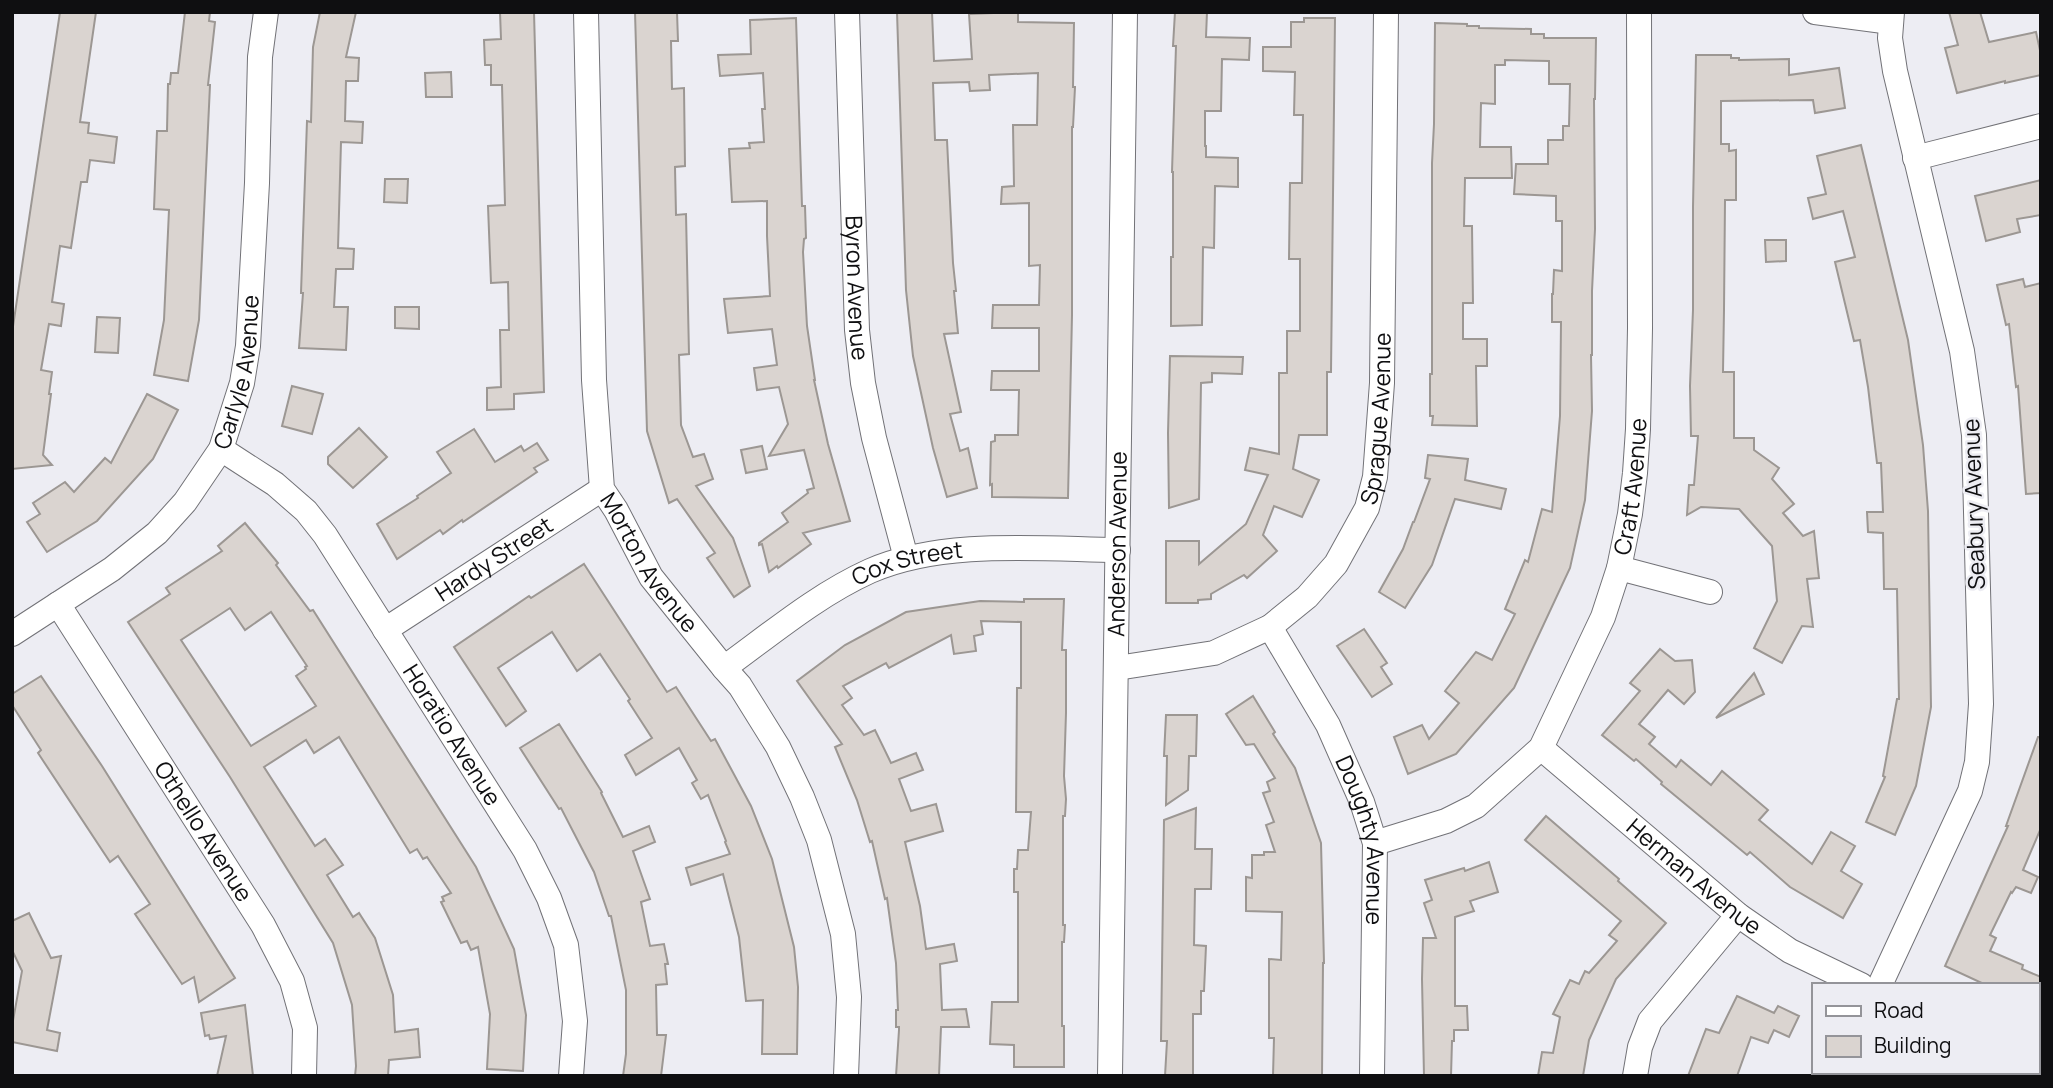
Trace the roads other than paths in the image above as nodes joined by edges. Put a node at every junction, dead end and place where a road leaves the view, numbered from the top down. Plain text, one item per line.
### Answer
1 (266, 12) edge
2 (586, 12) edge
3 (847, 12) edge
4 (1125, 12) edge
5 (1386, 12) edge
6 (1639, 12) edge
7 (1815, 12) edge
8 (1891, 17) edge
9 (2041, 126) edge
10 (1915, 158) junction
11 (221, 449) junction
12 (602, 489) junction
13 (1118, 550) junction
14 (906, 558) junction
15 (1619, 568) junction
16 (1710, 592) dead end
17 (58, 604) junction
18 (1270, 627) junction
19 (385, 630) junction
20 (12, 635) edge
21 (724, 668) junction
22 (1116, 668) junction
23 (1541, 748) junction
24 (1375, 843) junction
25 (1738, 915) junction
26 (1857, 983) edge
27 (1881, 983) edge
28 (304, 1076) edge
29 (571, 1076) edge
30 (846, 1076) edge
31 (1110, 1076) edge
32 (1372, 1076) edge
33 (1635, 1076) edge

1 - 11 street, Carlyle Avenue
2 - 12 street, Morton Avenue
3 - 14 street, Byron Avenue
4 - 13 street, Anderson Avenue
5 - 18 street, Sprague Avenue
6 - 15 street, Craft Avenue
7 - 8 street
8 - 10 street, Seabury Avenue
9 - 10 street
10 - 27 street, Seabury Avenue
11 - 17 street, Carlyle Avenue
11 - 19 street, Horatio Avenue
12 - 19 street, Hardy Street
12 - 21 street, Morton Avenue
13 - 14 street, Cox Street
13 - 22 street, Anderson Avenue
14 - 21 street, Cox Street
15 - 16 street
15 - 23 street, Craft Avenue
17 - 20 street, Carlyle Avenue
17 - 28 street, Othello Avenue
18 - 22 street, Sprague Avenue
18 - 24 street, Doughty Avenue
19 - 29 street, Horatio Avenue
21 - 30 street, Morton Avenue
22 - 31 street, Anderson Avenue
23 - 24 street, Craft Avenue
23 - 25 street, Herman Avenue
24 - 32 street, Doughty Avenue
25 - 26 street, Herman Avenue
25 - 33 street

